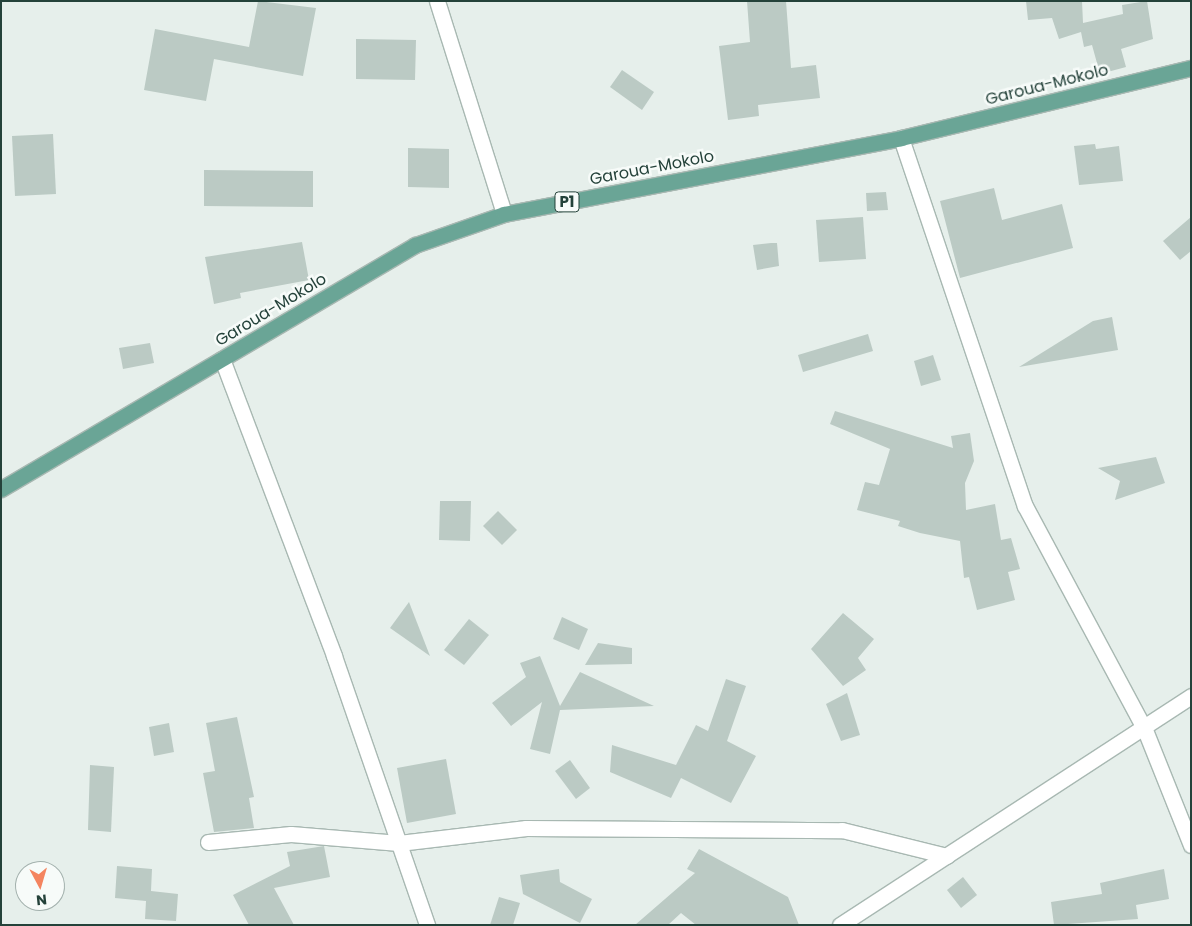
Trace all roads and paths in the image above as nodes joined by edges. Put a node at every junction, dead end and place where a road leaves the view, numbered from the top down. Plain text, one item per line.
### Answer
1 (436, 1) edge
2 (1191, 68) edge
3 (901, 138) junction
4 (504, 214) junction
5 (222, 359) junction
6 (1, 489) edge
7 (1191, 696) edge
8 (1145, 730) junction
9 (208, 842) dead end
10 (399, 843) junction
11 (1191, 845) edge
12 (947, 856) junction
13 (427, 925) edge
14 (840, 925) edge

1 - 4 street
2 - 3 main road, Garoua-Mokolo / P1
3 - 4 main road, Garoua-Mokolo / P1
3 - 8 street
4 - 5 main road, Garoua-Mokolo / P1
5 - 6 main road, Garoua-Mokolo / P1
5 - 10 street
7 - 8 street
8 - 11 street
8 - 12 street
9 - 10 street
10 - 12 street
10 - 13 street
12 - 14 street

